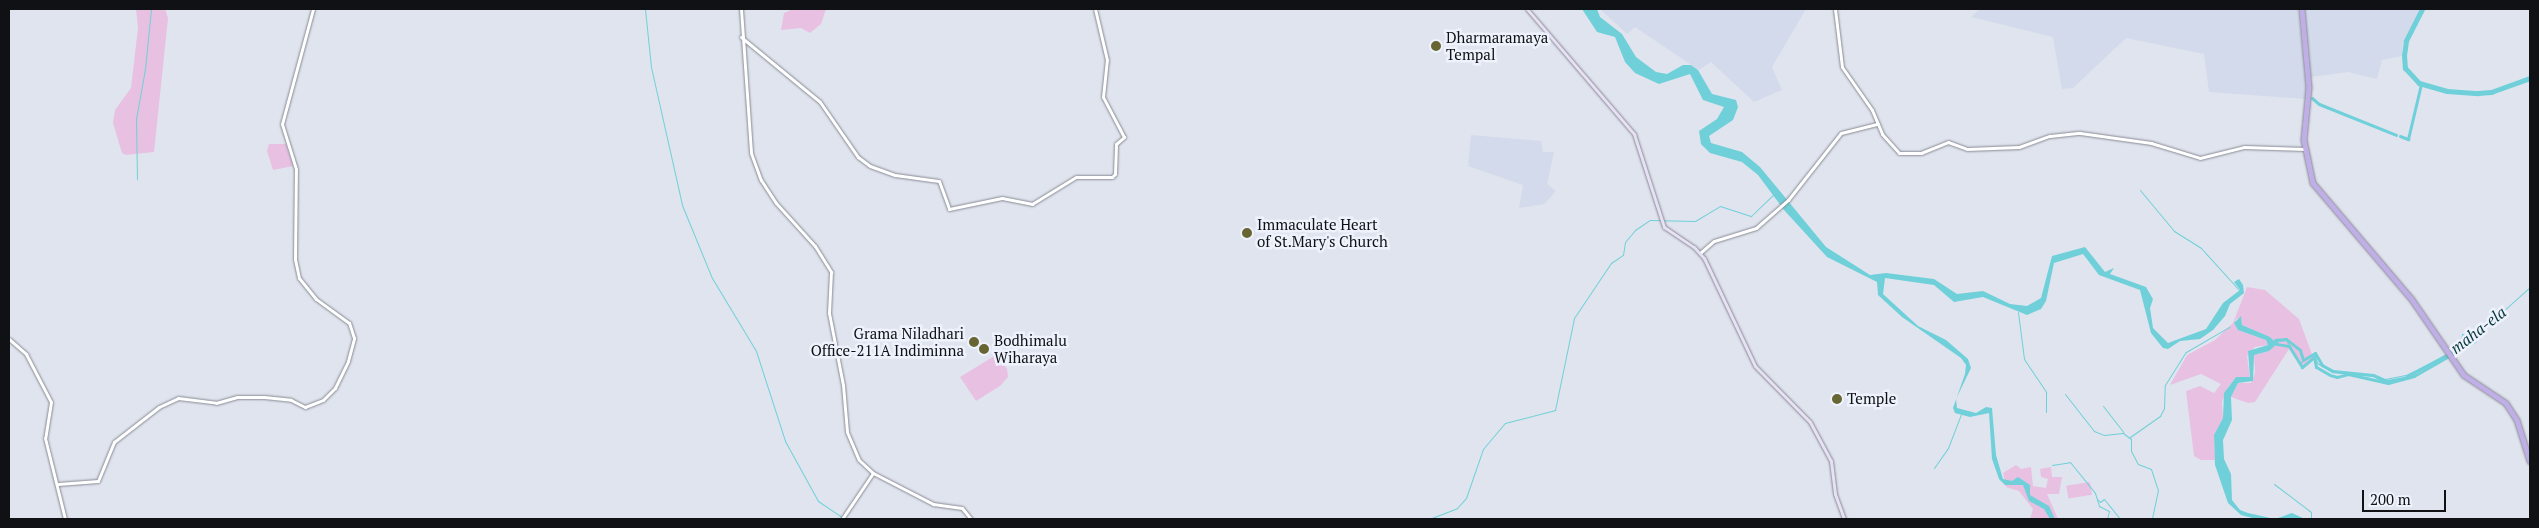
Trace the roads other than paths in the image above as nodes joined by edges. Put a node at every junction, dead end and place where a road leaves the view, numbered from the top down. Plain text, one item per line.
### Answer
1 (313, 9) edge
2 (741, 9) edge
3 (1095, 9) edge
4 (1527, 9) edge
5 (1835, 9) edge
6 (2302, 9) edge
7 (741, 37) junction
8 (1878, 124) junction
9 (2305, 150) junction
10 (1700, 253) junction
11 (9, 339) edge
12 (2530, 461) edge
13 (873, 473) junction
14 (58, 484) junction
15 (843, 518) edge
16 (65, 519) edge
17 (971, 519) edge
18 (1844, 519) edge

1 - 14 street
2 - 7 street
3 - 7 street
4 - 10 main road
5 - 8 street
6 - 9 highway
7 - 13 street
8 - 9 street
8 - 10 street
9 - 12 highway
10 - 18 main road
11 - 14 street
13 - 15 street
13 - 17 street
14 - 16 street

